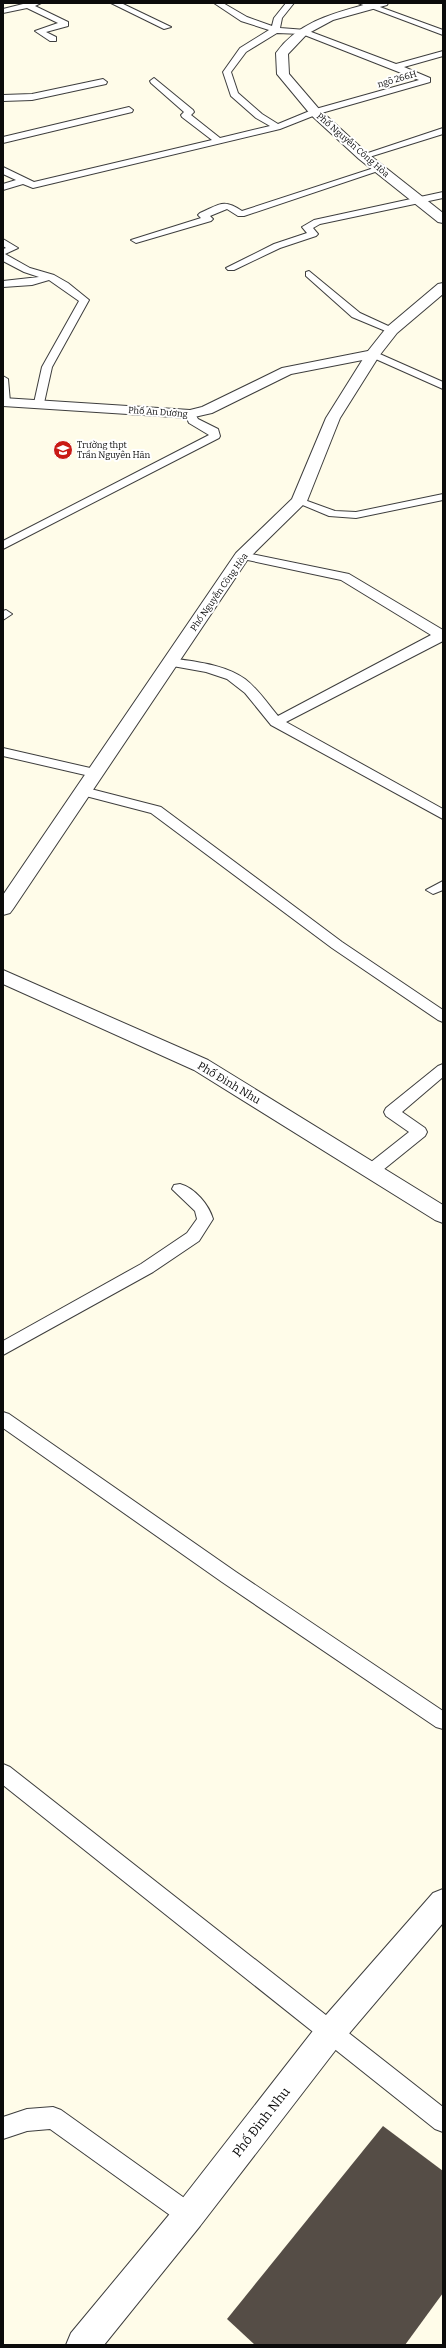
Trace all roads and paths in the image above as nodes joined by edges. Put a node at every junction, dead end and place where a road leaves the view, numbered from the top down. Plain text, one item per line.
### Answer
1 (37, 3) edge
2 (115, 3) edge
3 (218, 3) edge
4 (290, 3) edge
5 (383, 3) edge
6 (367, 4) edge
7 (28, 5) junction
8 (3, 11) edge
9 (167, 27) dead end
10 (275, 30) junction
11 (303, 32) junction
12 (443, 33) edge
13 (53, 39) dead end
14 (443, 53) edge
15 (396, 67) junction
16 (154, 81) dead end
17 (103, 82) dead end
18 (3, 98) edge
19 (129, 110) dead end
20 (314, 112) junction
21 (277, 127) junction
22 (443, 131) edge
23 (3, 140) edge
24 (219, 141) junction
25 (362, 156) junction
26 (380, 169) junction
27 (3, 170) edge
28 (22, 181) junction
29 (3, 187) edge
30 (443, 195) edge
31 (418, 200) junction
32 (443, 219) edge
33 (136, 240) dead end
34 (3, 242) edge
35 (3, 252) edge
36 (3, 257) edge
37 (231, 268) dead end
38 (309, 274) dead end
39 (51, 277) junction
40 (3, 284) edge
41 (443, 288) edge
42 (392, 330) junction
43 (373, 354) junction
44 (3, 379) edge
45 (443, 386) edge
46 (4, 402) edge
47 (39, 403) junction
48 (190, 414) junction
49 (443, 497) edge
50 (299, 501) junction
51 (3, 546) edge
52 (242, 556) junction
53 (442, 635) edge
54 (171, 662) junction
55 (276, 722) junction
56 (3, 752) edge
57 (94, 773) junction
58 (83, 791) junction
59 (443, 815) edge
60 (3, 909) edge
61 (3, 976) edge
62 (443, 1017) edge
63 (443, 1069) edge
64 (372, 1170) junction
65 (180, 1189) dead end
66 (443, 1215) edge
67 (3, 1349) edge
68 (3, 1419) edge
69 (443, 1721) edge
70 (3, 1774) edge
71 (443, 1902) edge
72 (330, 2033) junction
73 (443, 2121) edge
74 (3, 2128) edge
75 (189, 2215) junction
76 (83, 2345) edge

1 - 7 lane
2 - 9 lane
3 - 10 lane
4 - 10 lane
5 - 6 street, Phố Nguyễn Công Hòa
6 - 11 street, Phố Nguyễn Công Hòa
6 - 12 lane
7 - 8 lane
7 - 13 lane
10 - 11 lane
10 - 21 lane
11 - 15 lane
11 - 20 street, Phố Nguyễn Công Hòa
14 - 15 lane, ngõ 266H
15 - 20 lane, ngõ 266H
16 - 24 lane
17 - 18 lane
19 - 23 lane
20 - 21 lane
20 - 25 street, Phố Nguyễn Công Hòa
21 - 24 lane
22 - 25 lane
24 - 28 lane
25 - 26 street, Phố Nguyễn Công Hòa
26 - 31 street, Phố Nguyễn Công Hòa
26 - 33 lane
27 - 28 lane
28 - 29 lane
30 - 31 lane
31 - 32 street, Phố Nguyễn Công Hòa
31 - 37 lane
34 - 35 lane
36 - 39 lane
38 - 42 lane
39 - 40 lane
39 - 47 lane
41 - 42 street, Phố Nguyễn Công Hòa
42 - 43 street, Phố Nguyễn Công Hòa
43 - 45 lane
43 - 48 street, Phố An Dương
43 - 50 street, Phố Nguyễn Công Hòa
44 - 46 lane
46 - 47 street, Phố An Dương
47 - 48 street, Phố An Dương
48 - 51 lane
49 - 50 lane
50 - 52 street, Phố Nguyễn Công Hòa
52 - 53 lane
52 - 54 street, Phố Nguyễn Công Hòa
53 - 55 lane
54 - 55 lane
54 - 57 street, Phố Nguyễn Công Hòa
55 - 59 lane
56 - 57 lane
57 - 58 street, Phố Nguyễn Công Hòa
58 - 60 street, Phố Nguyễn Công Hòa
58 - 62 lane
61 - 64 street, Phố Đinh Nhu
63 - 64 lane
64 - 66 street, Phố Đinh Nhu
65 - 67 lane
68 - 69 lane
70 - 72 lane
71 - 72 street, Phố Đinh Nhu
72 - 73 lane
72 - 75 street, Phố Đinh Nhu
74 - 75 lane
75 - 76 street, Phố Đinh Nhu

